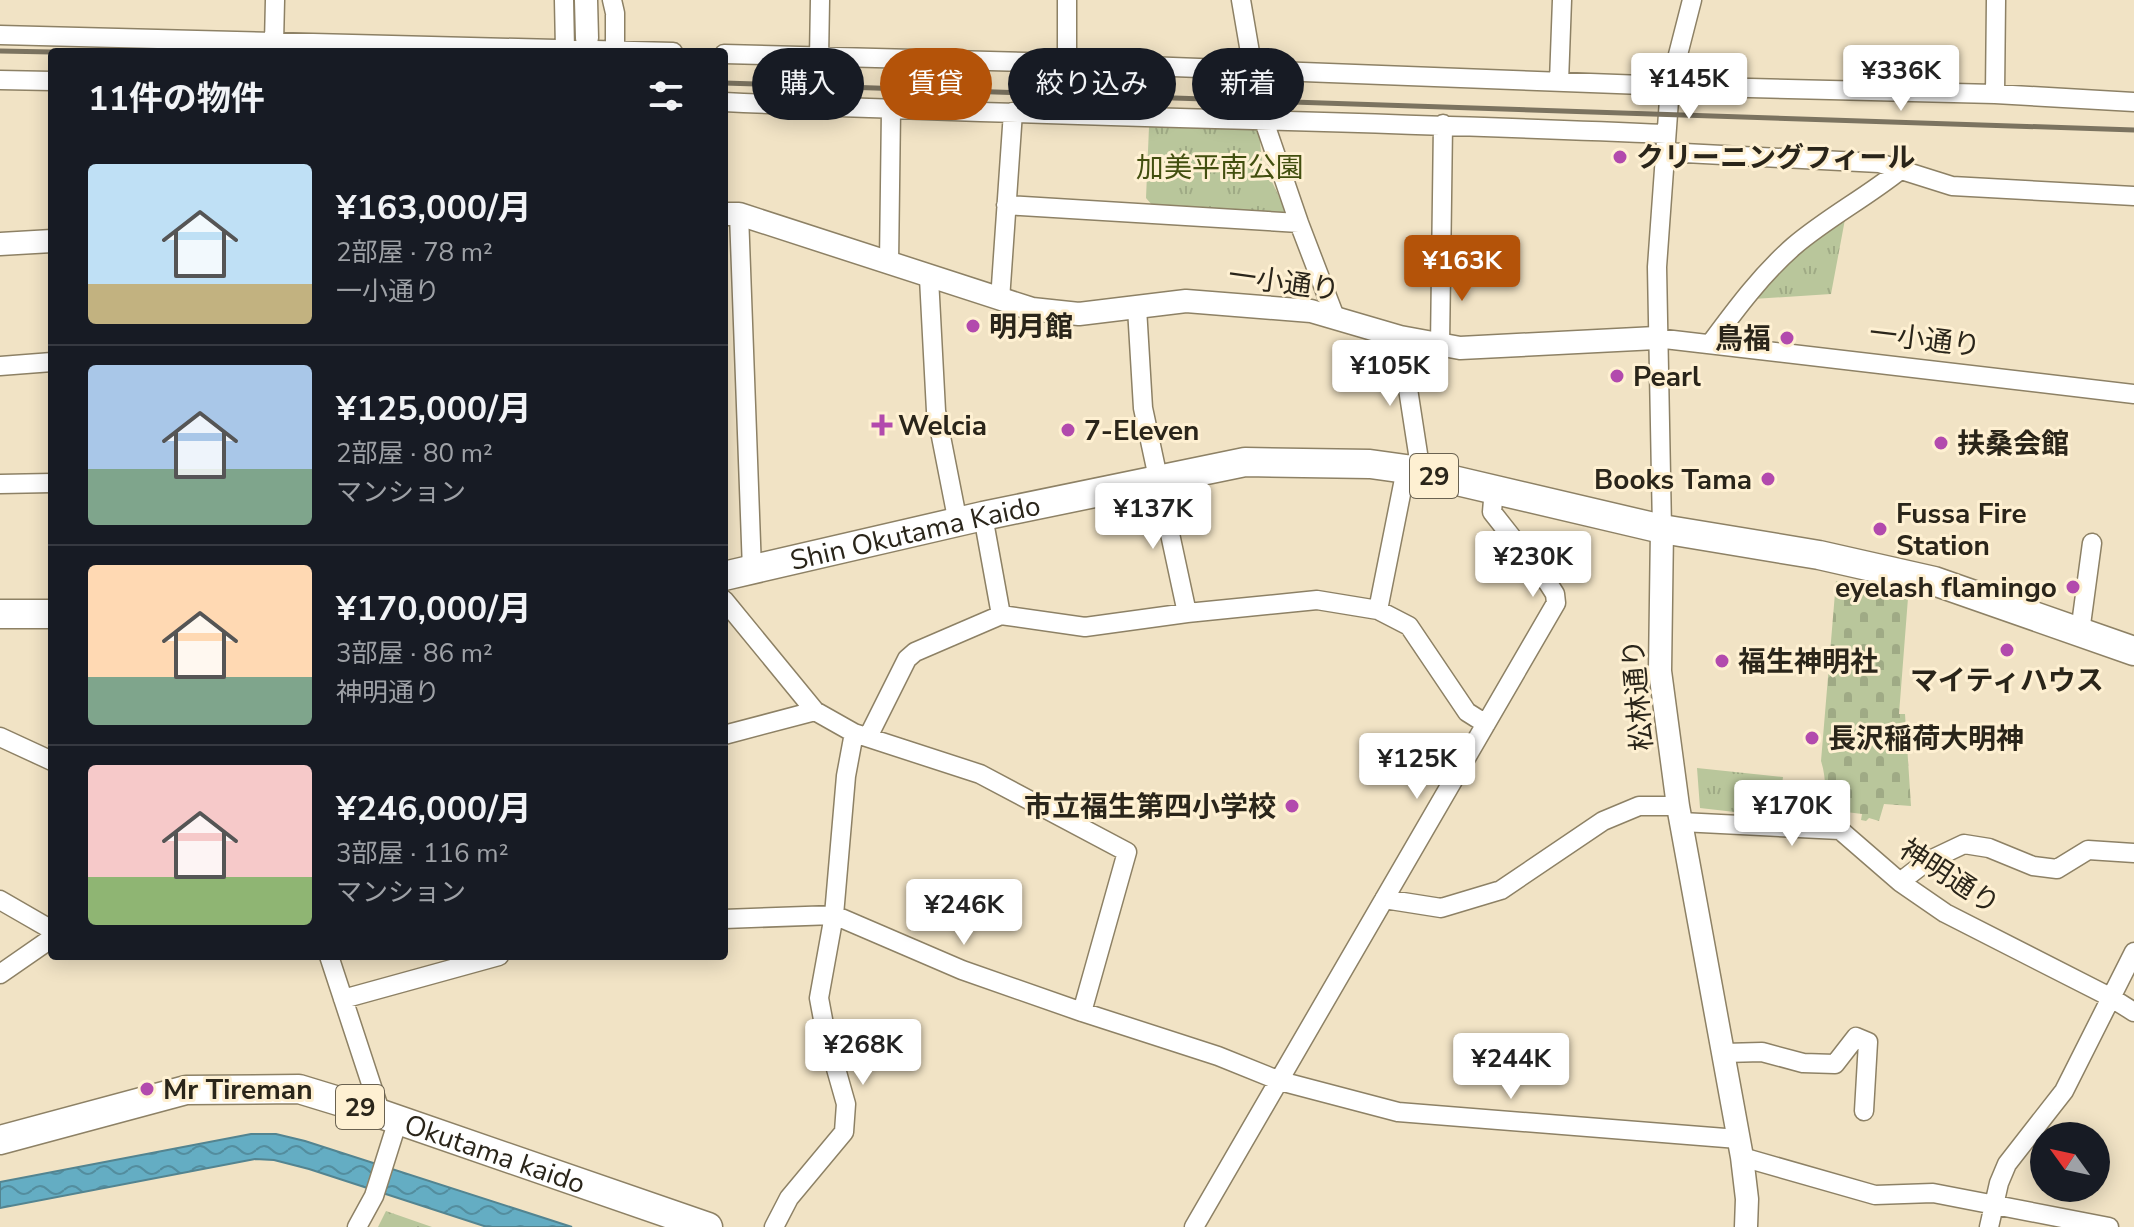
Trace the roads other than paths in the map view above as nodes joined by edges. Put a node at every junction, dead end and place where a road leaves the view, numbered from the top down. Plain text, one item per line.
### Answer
1 (275, 0) edge
2 (564, 0) edge
3 (586, 0) edge
4 (612, 0) edge
5 (820, 0) edge
6 (1067, 0) edge
7 (1241, 0) edge
8 (1562, 0) edge
9 (1692, 0) edge
10 (1996, 0) edge
11 (0, 35) edge
12 (587, 38) dead end
13 (274, 43) junction
14 (516, 48) edge
15 (565, 48) edge
16 (615, 48) edge
17 (819, 48) edge
18 (1067, 48) edge
19 (1249, 48) edge
20 (728, 54) edge
21 (752, 55) edge
22 (864, 59) edge
23 (1008, 62) edge
24 (1304, 72) edge
25 (0, 80) edge
26 (48, 81) edge
27 (1559, 82) junction
28 (1670, 86) junction
29 (1995, 94) junction
30 (728, 102) edge
31 (2134, 102) edge
32 (880, 109) edge
33 (1176, 118) edge
34 (891, 120) edge
35 (1012, 120) edge
36 (1264, 121) junction
37 (1443, 124) junction
38 (1665, 143) junction
39 (1899, 171) junction
40 (2134, 196) edge
41 (1006, 205) junction
42 (732, 214) edge
43 (1299, 223) junction
44 (48, 241) edge
45 (0, 244) edge
46 (889, 263) junction
47 (929, 278) junction
48 (1000, 300) junction
49 (1137, 308) junction
50 (1335, 317) junction
51 (1400, 337) junction
52 (1656, 338) junction
53 (1710, 344) junction
54 (1440, 346) junction
55 (48, 362) edge
56 (0, 366) edge
57 (2134, 394) edge
58 (1414, 471) junction
59 (1160, 480) junction
60 (48, 483) edge
61 (0, 484) edge
62 (1494, 489) junction
63 (971, 519) junction
64 (1662, 529) junction
65 (2092, 543) dead end
66 (752, 570) junction
67 (728, 575) edge
68 (728, 605) edge
69 (1378, 610) junction
70 (1187, 613) junction
71 (0, 614) edge
72 (48, 614) edge
73 (1001, 615) junction
74 (2080, 632) junction
75 (2134, 651) edge
76 (815, 711) junction
77 (1486, 724) junction
78 (728, 734) edge
79 (861, 735) junction
80 (0, 737) edge
81 (48, 759) edge
82 (1680, 814) junction
83 (2134, 853) edge
84 (1900, 882) junction
85 (1384, 899) junction
86 (0, 900) edge
87 (834, 915) junction
88 (728, 919) edge
89 (48, 928) edge
90 (48, 941) edge
91 (2134, 952) edge
92 (330, 960) edge
93 (484, 960) edge
94 (0, 974) edge
95 (2110, 997) junction
96 (343, 999) junction
97 (1082, 1012) junction
98 (2134, 1012) edge
99 (1724, 1053) junction
100 (1280, 1081) junction
101 (1864, 1111) dead end
102 (391, 1123) junction
103 (0, 1140) edge
104 (1740, 1148) junction
105 (1994, 1204) junction
106 (2073, 1223) edge
107 (357, 1227) edge
108 (708, 1227) edge
109 (774, 1227) edge
110 (1194, 1227) edge
111 (1746, 1227) edge
112 (1989, 1227) edge
113 (2109, 1227) edge

1 - 13 street
2 - 15 street
3 - 12 street
4 - 16 street
5 - 17 street
6 - 18 street
7 - 19 street
8 - 27 street
9 - 28 street, 松林通り
10 - 29 street
11 - 13 street
13 - 14 street
20 - 21 street
22 - 23 street
24 - 27 street
25 - 26 street
27 - 28 street
28 - 29 street
28 - 38 street, 松林通り
29 - 31 street
30 - 32 street
33 - 36 street
34 - 46 street
35 - 41 street
36 - 37 street
36 - 43 street
37 - 38 street
37 - 54 street
38 - 39 street
38 - 52 street, 松林通り
39 - 40 street
39 - 53 street
41 - 43 street
41 - 48 street
42 - 46 street, 一小通り
42 - 66 street
43 - 50 street
44 - 45 street
46 - 47 street, 一小通り
47 - 48 street, 一小通り
47 - 63 street
48 - 49 street, 一小通り
49 - 50 street, 一小通り
49 - 59 street
50 - 51 street, 一小通り
51 - 54 street, 一小通り
51 - 58 street
52 - 53 street, 一小通り
52 - 54 street, 一小通り
52 - 64 street, 松林通り
53 - 57 street, 一小通り
55 - 56 street
58 - 59 main road, Shin Okutama Kaido / 29
58 - 62 main road, Shin Okutama Kaido / 29
58 - 69 street
59 - 63 main road, Shin Okutama Kaido / 29
59 - 70 street
60 - 61 street
62 - 64 main road, Shin Okutama Kaido / 29
62 - 77 street
63 - 66 main road, Shin Okutama Kaido / 29
63 - 73 street
64 - 74 main road, Shin Okutama Kaido / 29
64 - 82 street, 松林通り
65 - 74 street
66 - 67 main road, Shin Okutama Kaido / 29
68 - 76 street
69 - 70 street
69 - 77 street
70 - 73 street
71 - 72 main road
73 - 79 street
74 - 75 main road, Shin Okutama Kaido / 29
76 - 78 street
76 - 79 street
77 - 85 street
79 - 87 street
79 - 97 street
80 - 81 street
82 - 84 street, 神明通り
82 - 85 street, 神明通り
82 - 99 street, 松林通り
83 - 84 street
84 - 95 street, 神明通り
85 - 100 street
86 - 89 street
87 - 88 street
87 - 97 street
87 - 109 street
90 - 94 street
91 - 95 street
92 - 96 street
93 - 96 street
95 - 98 street, 神明通り
95 - 105 street
96 - 102 street
97 - 100 street
99 - 101 street
99 - 104 street, 松林通り
100 - 104 street
100 - 110 street
102 - 103 main road, Okutama kaido / 29
102 - 107 street
102 - 108 main road, Okutama kaido / 29
104 - 105 street
104 - 111 street, 松林通り
105 - 106 street
105 - 112 street
106 - 113 street

